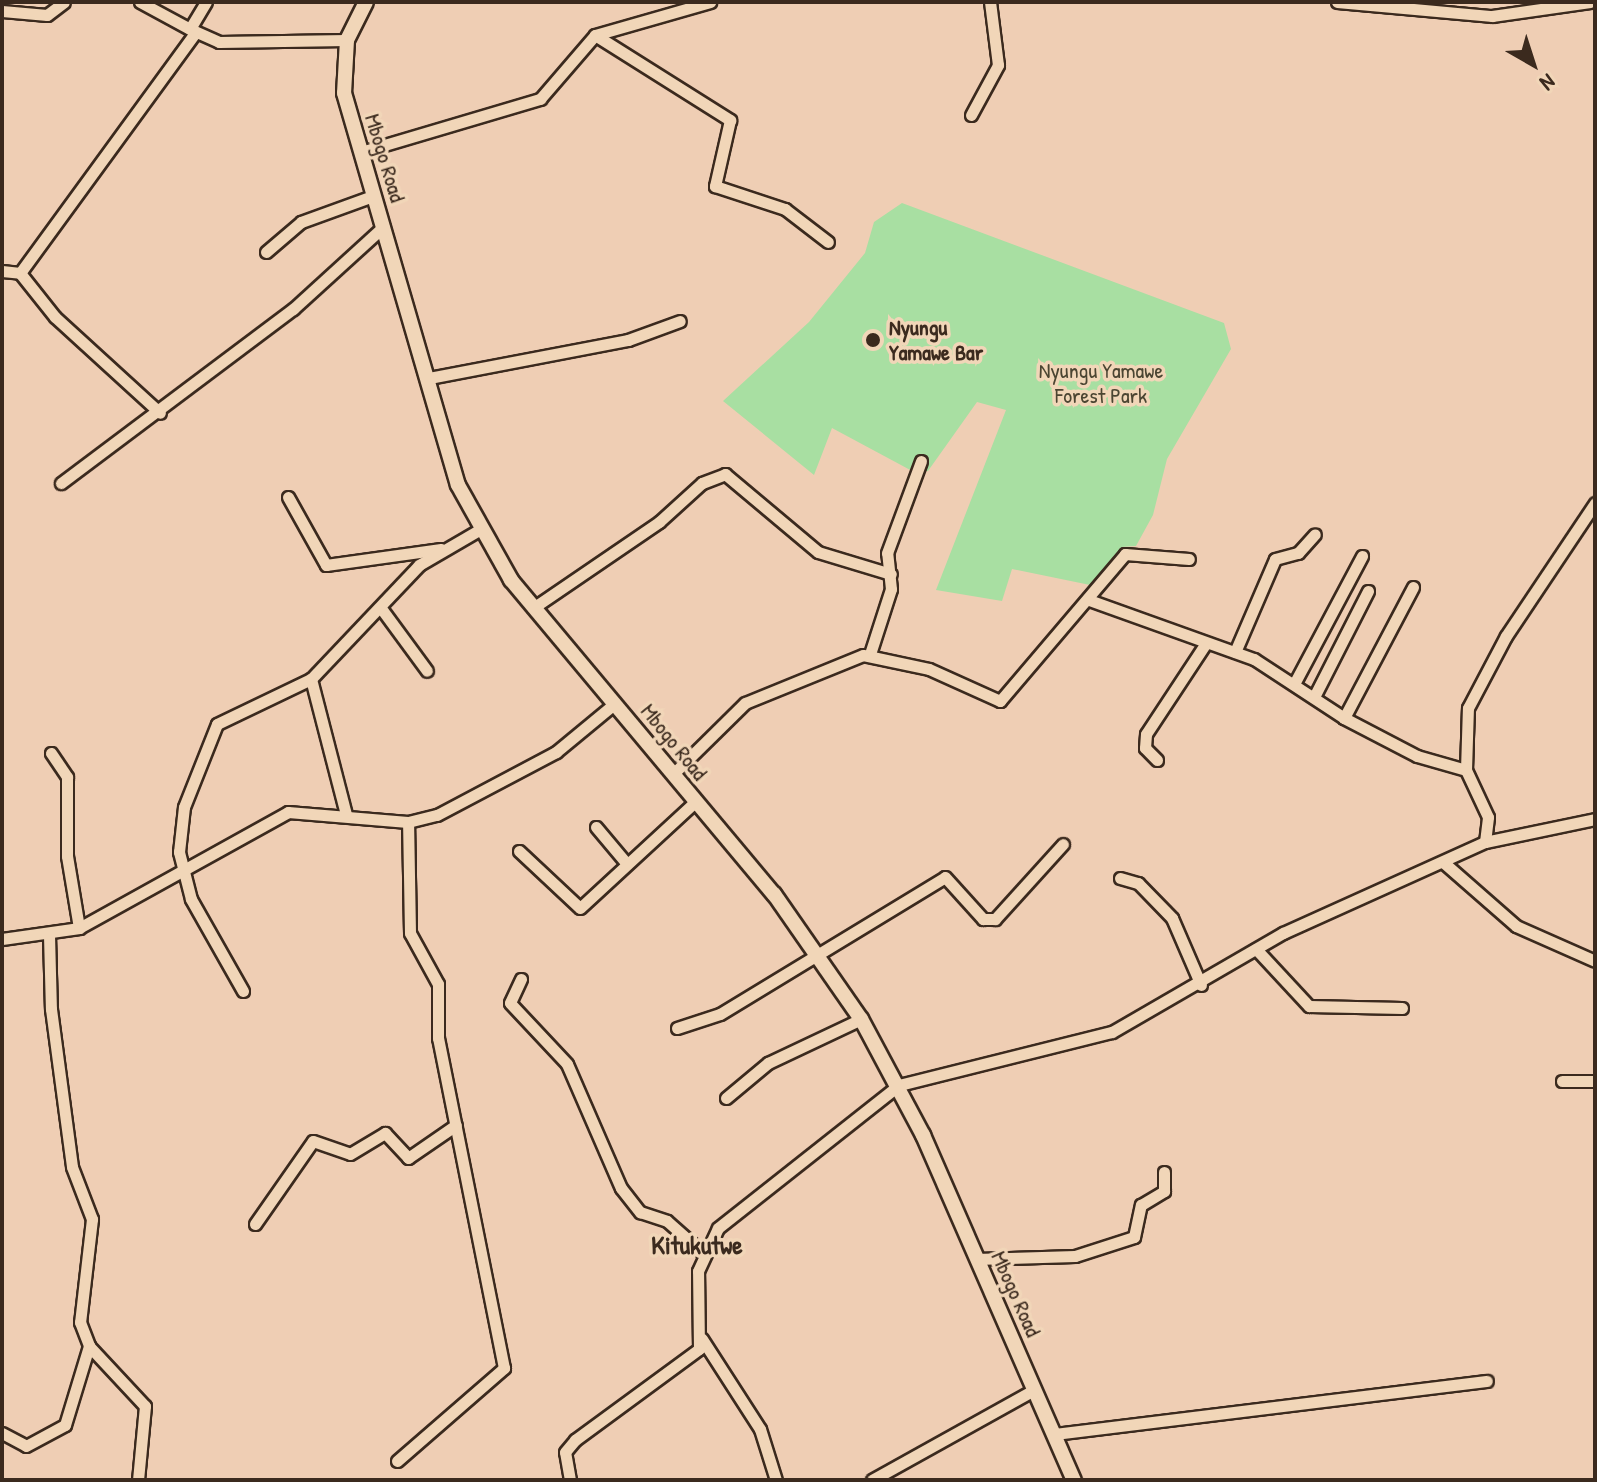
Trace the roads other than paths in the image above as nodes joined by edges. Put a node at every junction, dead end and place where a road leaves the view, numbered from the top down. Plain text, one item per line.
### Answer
1 (64, 2) edge
2 (140, 2) edge
3 (206, 2) edge
4 (366, 2) edge
5 (710, 2) edge
6 (990, 2) edge
7 (1337, 2) edge
8 (1590, 2) edge
9 (1380, 4) edge
10 (2, 11) edge
11 (193, 30) junction
12 (595, 35) junction
13 (347, 40) junction
14 (971, 115) dead end
15 (361, 152) junction
16 (373, 196) junction
17 (383, 227) junction
18 (828, 242) dead end
19 (266, 252) dead end
20 (2, 271) edge
21 (20, 273) junction
22 (680, 321) dead end
23 (429, 378) junction
24 (160, 413) junction
25 (921, 461) dead end
26 (61, 483) dead end
27 (288, 497) dead end
28 (1595, 503) edge
29 (479, 530) junction
30 (1315, 534) dead end
31 (441, 549) junction
32 (1362, 556) dead end
33 (1189, 559) dead end
34 (891, 574) junction
35 (1413, 587) dead end
36 (1368, 591) dead end
37 (1089, 600) junction
38 (533, 608) junction
39 (383, 611) junction
40 (1206, 643) junction
41 (1235, 652) junction
42 (870, 654) junction
43 (427, 671) dead end
44 (311, 679) junction
45 (1294, 684) junction
46 (1314, 697) junction
47 (614, 704) junction
48 (1344, 718) junction
49 (51, 753) dead end
50 (1157, 760) dead end
51 (1466, 770) junction
52 (673, 774) junction
53 (695, 802) junction
54 (346, 814) junction
55 (1595, 819) edge
56 (408, 822) junction
57 (596, 827) dead end
58 (1485, 842) junction
59 (1063, 844) dead end
60 (519, 851) dead end
61 (1443, 862) junction
62 (627, 864) junction
63 (182, 871) junction
64 (1120, 878) dead end
65 (79, 928) junction
66 (49, 935) junction
67 (2, 939) edge
68 (1256, 949) junction
69 (817, 955) junction
70 (1595, 961) edge
71 (521, 979) dead end
72 (1201, 985) junction
73 (243, 991) dead end
74 (1402, 1008) dead end
75 (861, 1019) junction
76 (677, 1028) dead end
77 (1562, 1081) dead end
78 (1595, 1081) edge
79 (899, 1085) junction
80 (726, 1098) dead end
81 (456, 1125) junction
82 (1164, 1172) dead end
83 (255, 1224) dead end
84 (703, 1253) junction
85 (976, 1259) junction
86 (702, 1339) junction
87 (89, 1346) junction
88 (1487, 1381) dead end
89 (1034, 1390) junction
90 (2, 1433) edge
91 (1054, 1434) junction
92 (397, 1461) dead end
93 (138, 1480) edge
94 (570, 1480) edge
95 (776, 1480) edge
96 (872, 1480) edge
97 (1074, 1480) edge

1 - 10 street
2 - 11 street
3 - 11 street
4 - 13 main road, Mbogo Road
5 - 12 street
6 - 14 street
7 - 9 street
8 - 9 street
11 - 13 street
11 - 21 street
12 - 15 street
12 - 18 street
13 - 15 main road, Mbogo Road
15 - 16 main road, Mbogo Road
16 - 17 main road, Mbogo Road
16 - 19 street
17 - 23 main road, Mbogo Road
17 - 24 street
20 - 21 street
21 - 24 street
22 - 23 street
23 - 29 main road, Mbogo Road
24 - 26 street
25 - 34 street
27 - 31 street
28 - 51 street
29 - 31 street
29 - 38 main road, Mbogo Road
30 - 41 street
31 - 39 street
32 - 45 street
33 - 37 street
34 - 38 street
34 - 42 street
35 - 48 street
36 - 46 street
37 - 40 street
37 - 42 street
38 - 47 main road, Mbogo Road
39 - 43 street
39 - 44 street
40 - 41 street
40 - 50 street
41 - 45 street
42 - 52 street
44 - 54 street
44 - 63 street
45 - 46 street
46 - 48 street
47 - 52 main road, Mbogo Road
47 - 56 street
48 - 51 street
49 - 65 street
51 - 58 street
52 - 53 main road, Mbogo Road
53 - 62 street
53 - 69 main road, Mbogo Road
54 - 56 street
54 - 63 street
55 - 58 street
56 - 81 street
57 - 62 street
58 - 61 street
59 - 69 street
60 - 62 street
61 - 68 street
61 - 70 street
63 - 65 street
63 - 73 street
64 - 72 street
65 - 66 street
66 - 67 street
66 - 87 street
68 - 72 street
68 - 74 street
69 - 75 main road, Mbogo Road
69 - 76 street
71 - 84 street
72 - 79 street
75 - 79 main road, Mbogo Road
75 - 80 street
77 - 78 street
79 - 84 street
79 - 85 main road, Mbogo Road
81 - 83 street
81 - 92 street
82 - 85 street
84 - 86 street
85 - 89 main road, Mbogo Road
86 - 94 street
86 - 95 street
87 - 90 street
87 - 93 street
88 - 91 street
89 - 91 main road, Mbogo Road
89 - 96 street
91 - 97 main road, Mbogo Road

